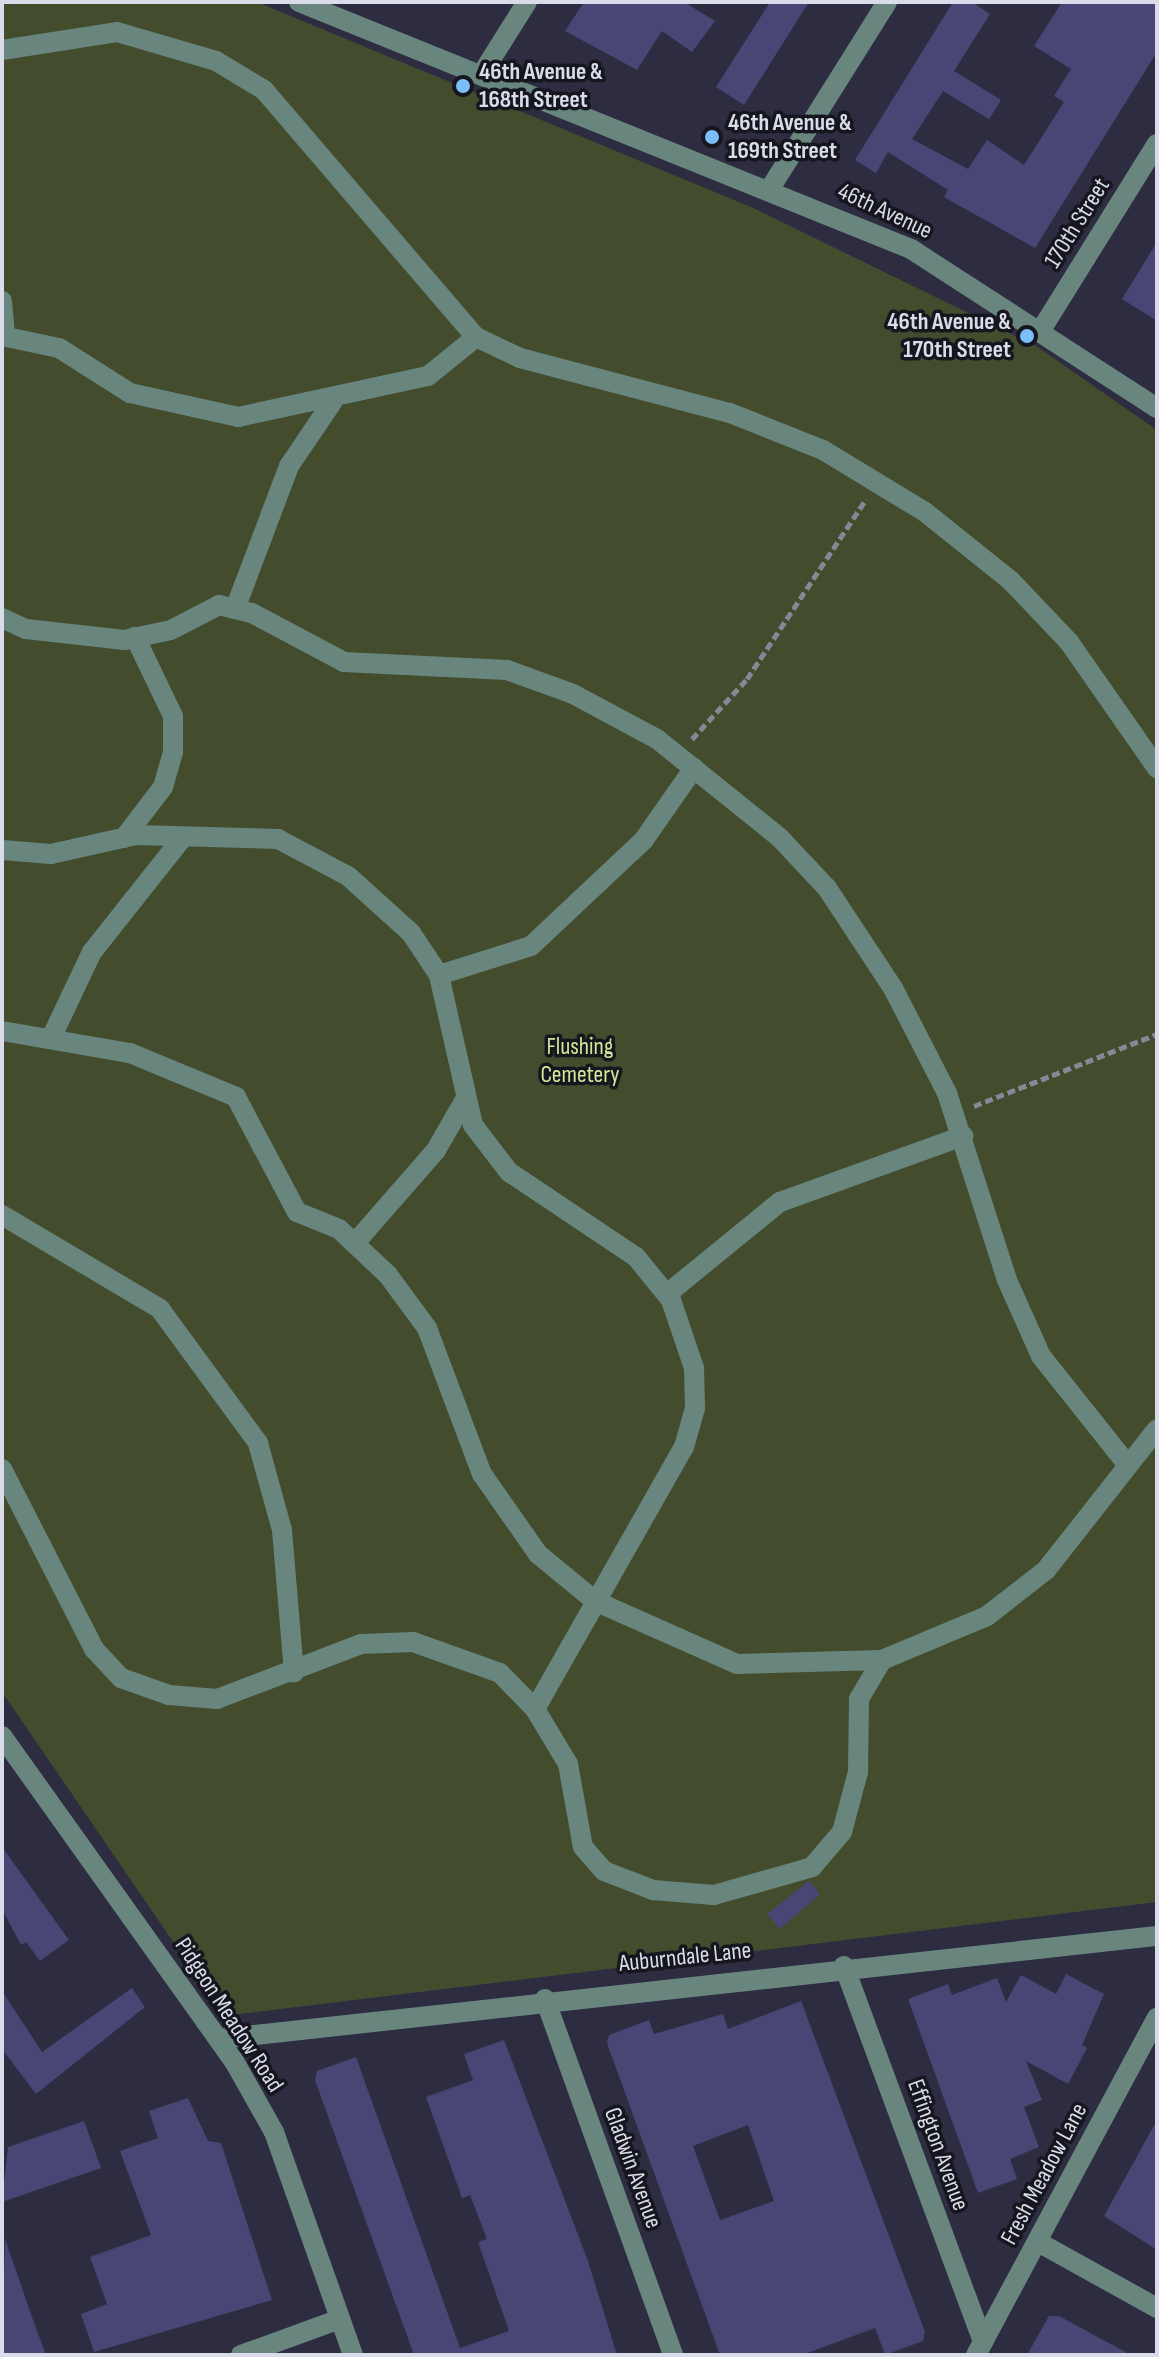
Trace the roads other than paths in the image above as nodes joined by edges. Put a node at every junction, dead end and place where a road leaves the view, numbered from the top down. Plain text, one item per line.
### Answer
1 (299, 2) edge
2 (527, 2) edge
3 (887, 2) edge
4 (2, 50) edge
5 (481, 75) junction
6 (1157, 144) edge
7 (771, 187) junction
8 (2, 301) edge
9 (1041, 330) junction
10 (4, 336) edge
11 (476, 337) junction
12 (333, 401) junction
13 (1157, 408) edge
14 (235, 609) junction
15 (2, 618) edge
16 (135, 637) junction
17 (686, 761) junction
18 (1157, 768) edge
19 (183, 837) junction
20 (124, 838) junction
21 (2, 850) edge
22 (439, 975) junction
23 (2, 1031) edge
24 (53, 1034) junction
25 (466, 1098) junction
26 (963, 1136) junction
27 (2, 1215) edge
28 (355, 1243) junction
29 (667, 1294) junction
30 (1157, 1429) edge
31 (1127, 1464) junction
32 (2, 1469) edge
33 (595, 1601) junction
34 (882, 1660) junction
35 (294, 1672) junction
36 (535, 1709) junction
37 (2, 1736) edge
38 (1157, 1936) edge
39 (844, 1966) junction
40 (545, 1999) junction
41 (1157, 2017) edge
42 (219, 2039) junction
43 (1038, 2242) junction
44 (1157, 2308) edge
45 (340, 2319) junction
46 (980, 2348) edge
47 (241, 2355) edge
48 (353, 2355) edge
49 (673, 2355) edge

1 - 5 street, 46th Avenue
2 - 5 street
3 - 7 street
4 - 11 street
5 - 7 street, 46th Avenue
6 - 9 street, 170th Street
7 - 9 street, 46th Avenue
8 - 10 street
9 - 13 street, 46th Avenue
10 - 12 street
11 - 12 street
11 - 18 street
12 - 14 street
14 - 16 street
14 - 17 street
15 - 16 street
16 - 20 street
17 - 22 street
17 - 26 street
19 - 20 street
19 - 22 street
19 - 24 street
20 - 21 street
22 - 25 street
23 - 24 street
24 - 28 street
25 - 28 street
25 - 29 street
26 - 29 street
26 - 31 street
27 - 35 street
28 - 33 street
29 - 33 street
30 - 31 street
31 - 34 street
32 - 35 street
33 - 34 street
33 - 36 street
34 - 36 street
35 - 36 street
37 - 42 street, Pidgeon Meadow Road
38 - 39 street, Auburndale Lane
39 - 40 street, Auburndale Lane
39 - 46 street, Effington Avenue
40 - 42 street, Auburndale Lane
40 - 49 street, Gladwin Avenue
41 - 43 street, Fresh Meadow Lane
42 - 45 street, Pidgeon Meadow Road
43 - 44 street
43 - 46 street, Fresh Meadow Lane
45 - 47 street
45 - 48 street, Pidgeon Meadow Road

